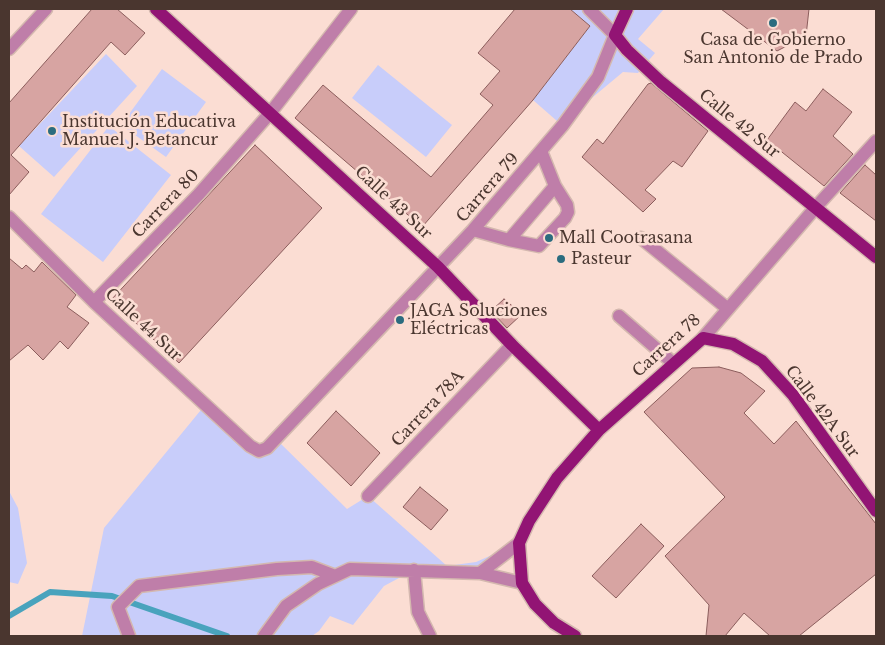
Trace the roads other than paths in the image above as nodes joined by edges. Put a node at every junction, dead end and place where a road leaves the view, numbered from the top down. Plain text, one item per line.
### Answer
1 (46, 9) edge
2 (156, 9) edge
3 (351, 9) edge
4 (589, 9) edge
5 (627, 9) edge
6 (615, 35) junction
7 (9, 49) edge
8 (271, 112) junction
9 (876, 141) edge
10 (541, 151) junction
11 (555, 186) junction
12 (816, 207) junction
13 (9, 217) edge
14 (473, 230) junction
15 (641, 238) dead end
16 (508, 240) junction
17 (876, 257) edge
18 (438, 266) junction
19 (94, 302) junction
20 (728, 309) junction
21 (618, 316) dead end
22 (703, 338) junction
23 (512, 345) junction
24 (673, 363) junction
25 (599, 430) junction
26 (259, 451) joint
27 (368, 496) dead end
28 (876, 511) edge
29 (518, 543) junction
30 (414, 570) junction
31 (480, 573) junction
32 (334, 575) junction
33 (522, 583) junction
34 (128, 636) edge
35 (264, 636) edge
36 (430, 636) edge
37 (575, 636) edge

1 - 7 street
2 - 8 main road, Calle 43 Sur
3 - 8 street, Carrera 80
4 - 6 street, Calle 42 Sur
5 - 6 main road, Carrera 79
6 - 10 street, Carrera 79
6 - 12 main road, Calle 42 Sur
8 - 18 main road, Calle 43 Sur
8 - 19 street, Carrera 80
9 - 12 street, Carrera 78
10 - 11 street
10 - 14 street, Carrera 79
11 - 16 street
11 - 16 street
12 - 17 main road, Calle 42 Sur
12 - 20 street, Carrera 78
13 - 19 street, Calle 44 Sur
14 - 16 street
14 - 18 street, Carrera 79
15 - 20 street
18 - 23 main road, Calle 43 Sur
18 - 26 street, Carrera 79
19 - 26 street, Calle 44 Sur
20 - 22 street, Carrera 78
21 - 24 street
22 - 24 main road, Carrera 78
22 - 28 main road, Calle 42A Sur
23 - 25 main road, Calle 43 Sur
23 - 27 street, Carrera 78A
24 - 25 main road, Carrera 78
25 - 29 main road, Carrera 78
29 - 31 street, Carrera 78
29 - 33 main road
30 - 31 street
30 - 32 street
30 - 36 street
31 - 33 street
32 - 34 street
32 - 35 street
33 - 37 main road

